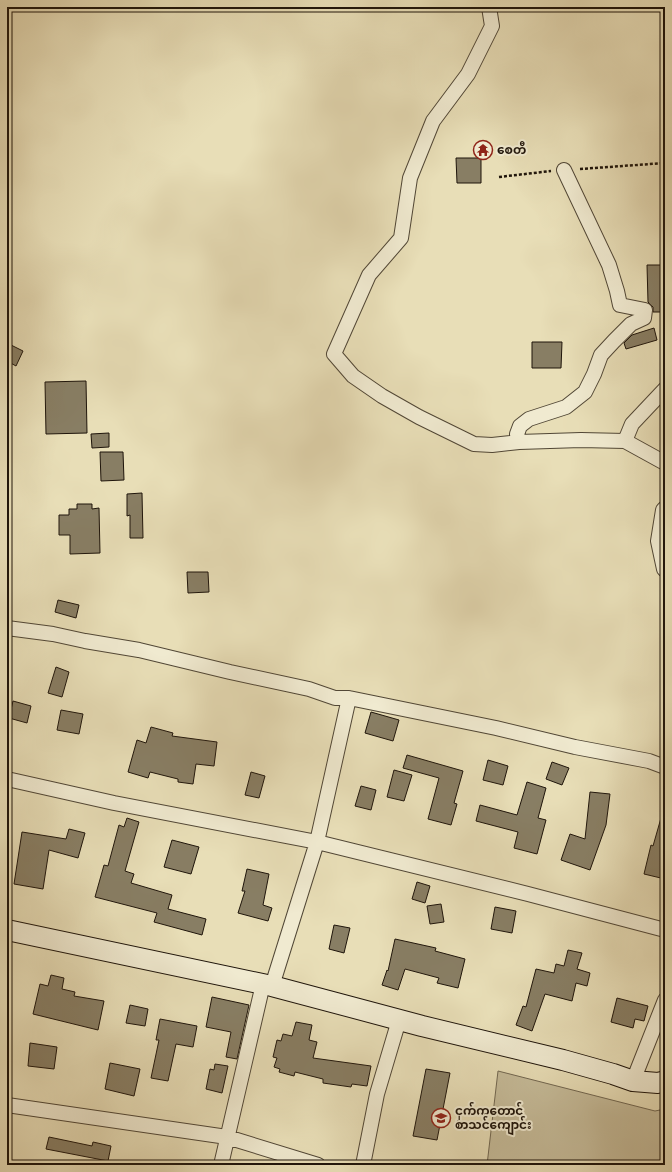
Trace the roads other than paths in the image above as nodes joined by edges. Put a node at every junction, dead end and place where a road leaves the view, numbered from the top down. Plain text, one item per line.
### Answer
1 (489, 7) edge
2 (564, 170) dead end
3 (665, 388) edge
4 (625, 440) junction
5 (519, 442) junction
6 (665, 462) edge
7 (665, 508) edge
8 (665, 570) edge
9 (7, 628) edge
10 (349, 698) junction
11 (665, 767) edge
12 (7, 779) edge
13 (318, 842) junction
14 (7, 930) edge
15 (665, 930) edge
16 (267, 985) junction
17 (665, 1000) edge
18 (399, 1020) junction
19 (633, 1081) junction
20 (665, 1081) edge
21 (7, 1105) edge
22 (227, 1137) junction
23 (221, 1165) edge
24 (318, 1165) edge
25 (362, 1165) edge

1 - 5 street
2 - 5 street
3 - 4 street
4 - 5 street
4 - 6 street
7 - 8 street
9 - 10 street
10 - 11 street
10 - 13 street
12 - 13 street
13 - 15 street
13 - 16 street
14 - 16 main road
16 - 18 main road
16 - 22 street
17 - 19 street
18 - 19 main road
18 - 25 street
19 - 20 main road
21 - 22 street
22 - 23 street
22 - 24 street

